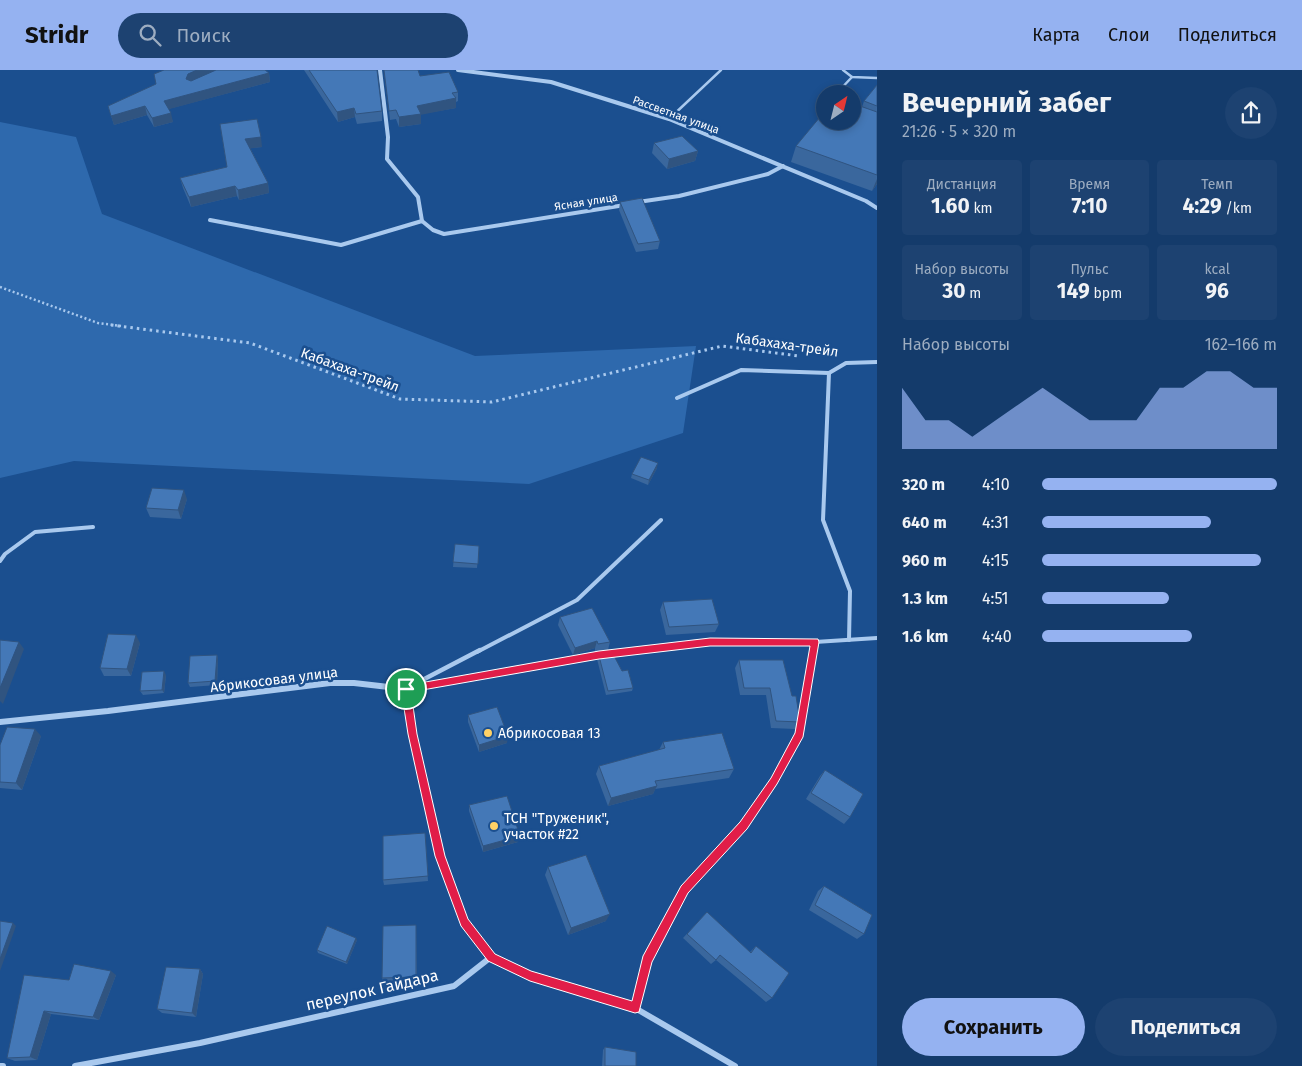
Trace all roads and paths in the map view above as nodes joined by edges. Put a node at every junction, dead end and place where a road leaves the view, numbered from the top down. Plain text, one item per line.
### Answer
1 (380, 70) edge
2 (458, 70) edge
3 (720, 70) edge
4 (843, 70) edge
5 (852, 77) junction
6 (877, 78) edge
7 (844, 85) edge
8 (669, 119) junction
9 (783, 166) junction
10 (877, 208) edge
11 (210, 220) dead end
12 (422, 221) junction
13 (0, 287) edge
14 (808, 358) dead end
15 (877, 362) edge
16 (829, 373) junction
17 (677, 398) dead end
18 (661, 520) dead end
19 (93, 526) dead end
20 (0, 561) edge
21 (877, 638) edge
22 (849, 640) junction
23 (815, 642) junction
24 (406, 689) junction
25 (0, 722) edge
26 (492, 957) junction
27 (635, 1008) junction
28 (75, 1066) edge
29 (735, 1066) edge

1 - 12 street
2 - 8 street, Рассветная улица
3 - 8 lane
4 - 5 lane
5 - 6 lane
5 - 7 lane
8 - 9 street, Рассветная улица
9 - 10 street, Рассветная улица
9 - 12 street, Ясная улица
11 - 12 street
13 - 14 path, Кабахаха-трейл
15 - 16 lane
16 - 17 lane
16 - 22 lane
18 - 24 lane
19 - 20 lane
21 - 22 lane, Абрикосовая улица
22 - 23 lane, Абрикосовая улица
23 - 24 lane, Абрикосовая улица
23 - 27 lane
24 - 25 street, Абрикосовая улица
24 - 26 street
26 - 27 street
26 - 28 street, переулок Гайдара
27 - 29 street

